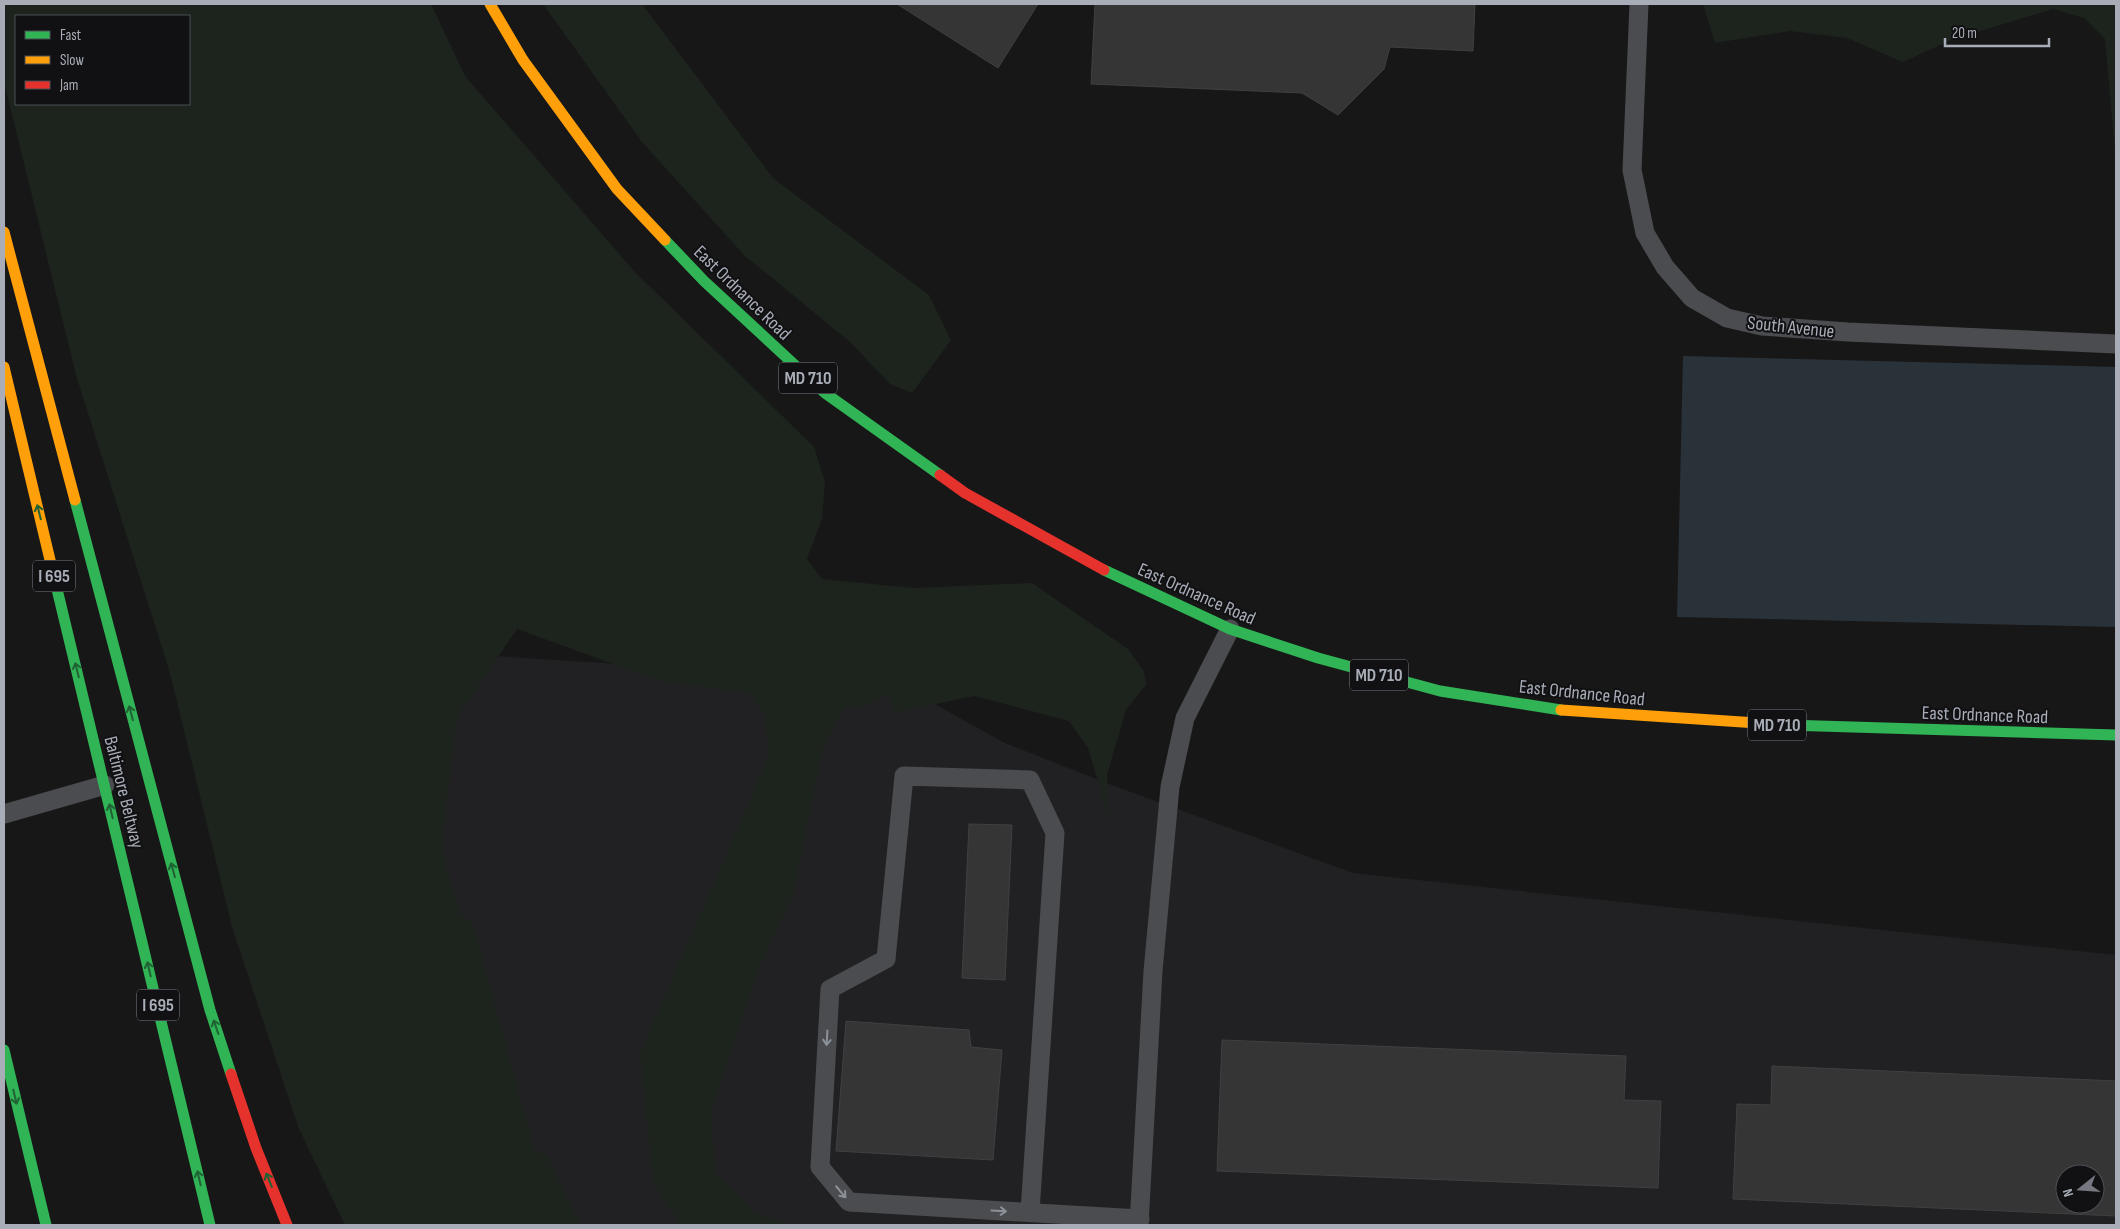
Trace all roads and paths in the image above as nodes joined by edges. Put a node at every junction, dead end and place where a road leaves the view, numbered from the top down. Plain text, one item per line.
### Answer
1 (490, 4) edge
2 (1639, 4) edge
3 (4, 232) edge
4 (2116, 344) edge
5 (4, 367) edge
6 (1230, 629) junction
7 (2116, 735) edge
8 (105, 786) junction
9 (4, 814) edge
10 (4, 1050) edge
11 (1030, 1212) junction
12 (1139, 1222) edge
13 (46, 1225) edge
14 (210, 1225) edge
15 (287, 1225) edge

1 - 6 main road, East Ordnance Road / MD 710
2 - 4 lane, South Avenue
15 -> 3 main road
8 -> 5 main road, Baltimore Beltway / I 695
6 - 7 main road, East Ordnance Road / MD 710
6 - 12 lane
8 - 9 lane
14 -> 8 main road, Baltimore Beltway / I 695
10 -> 13 main road
11 -> 11 lane
11 - 12 lane

